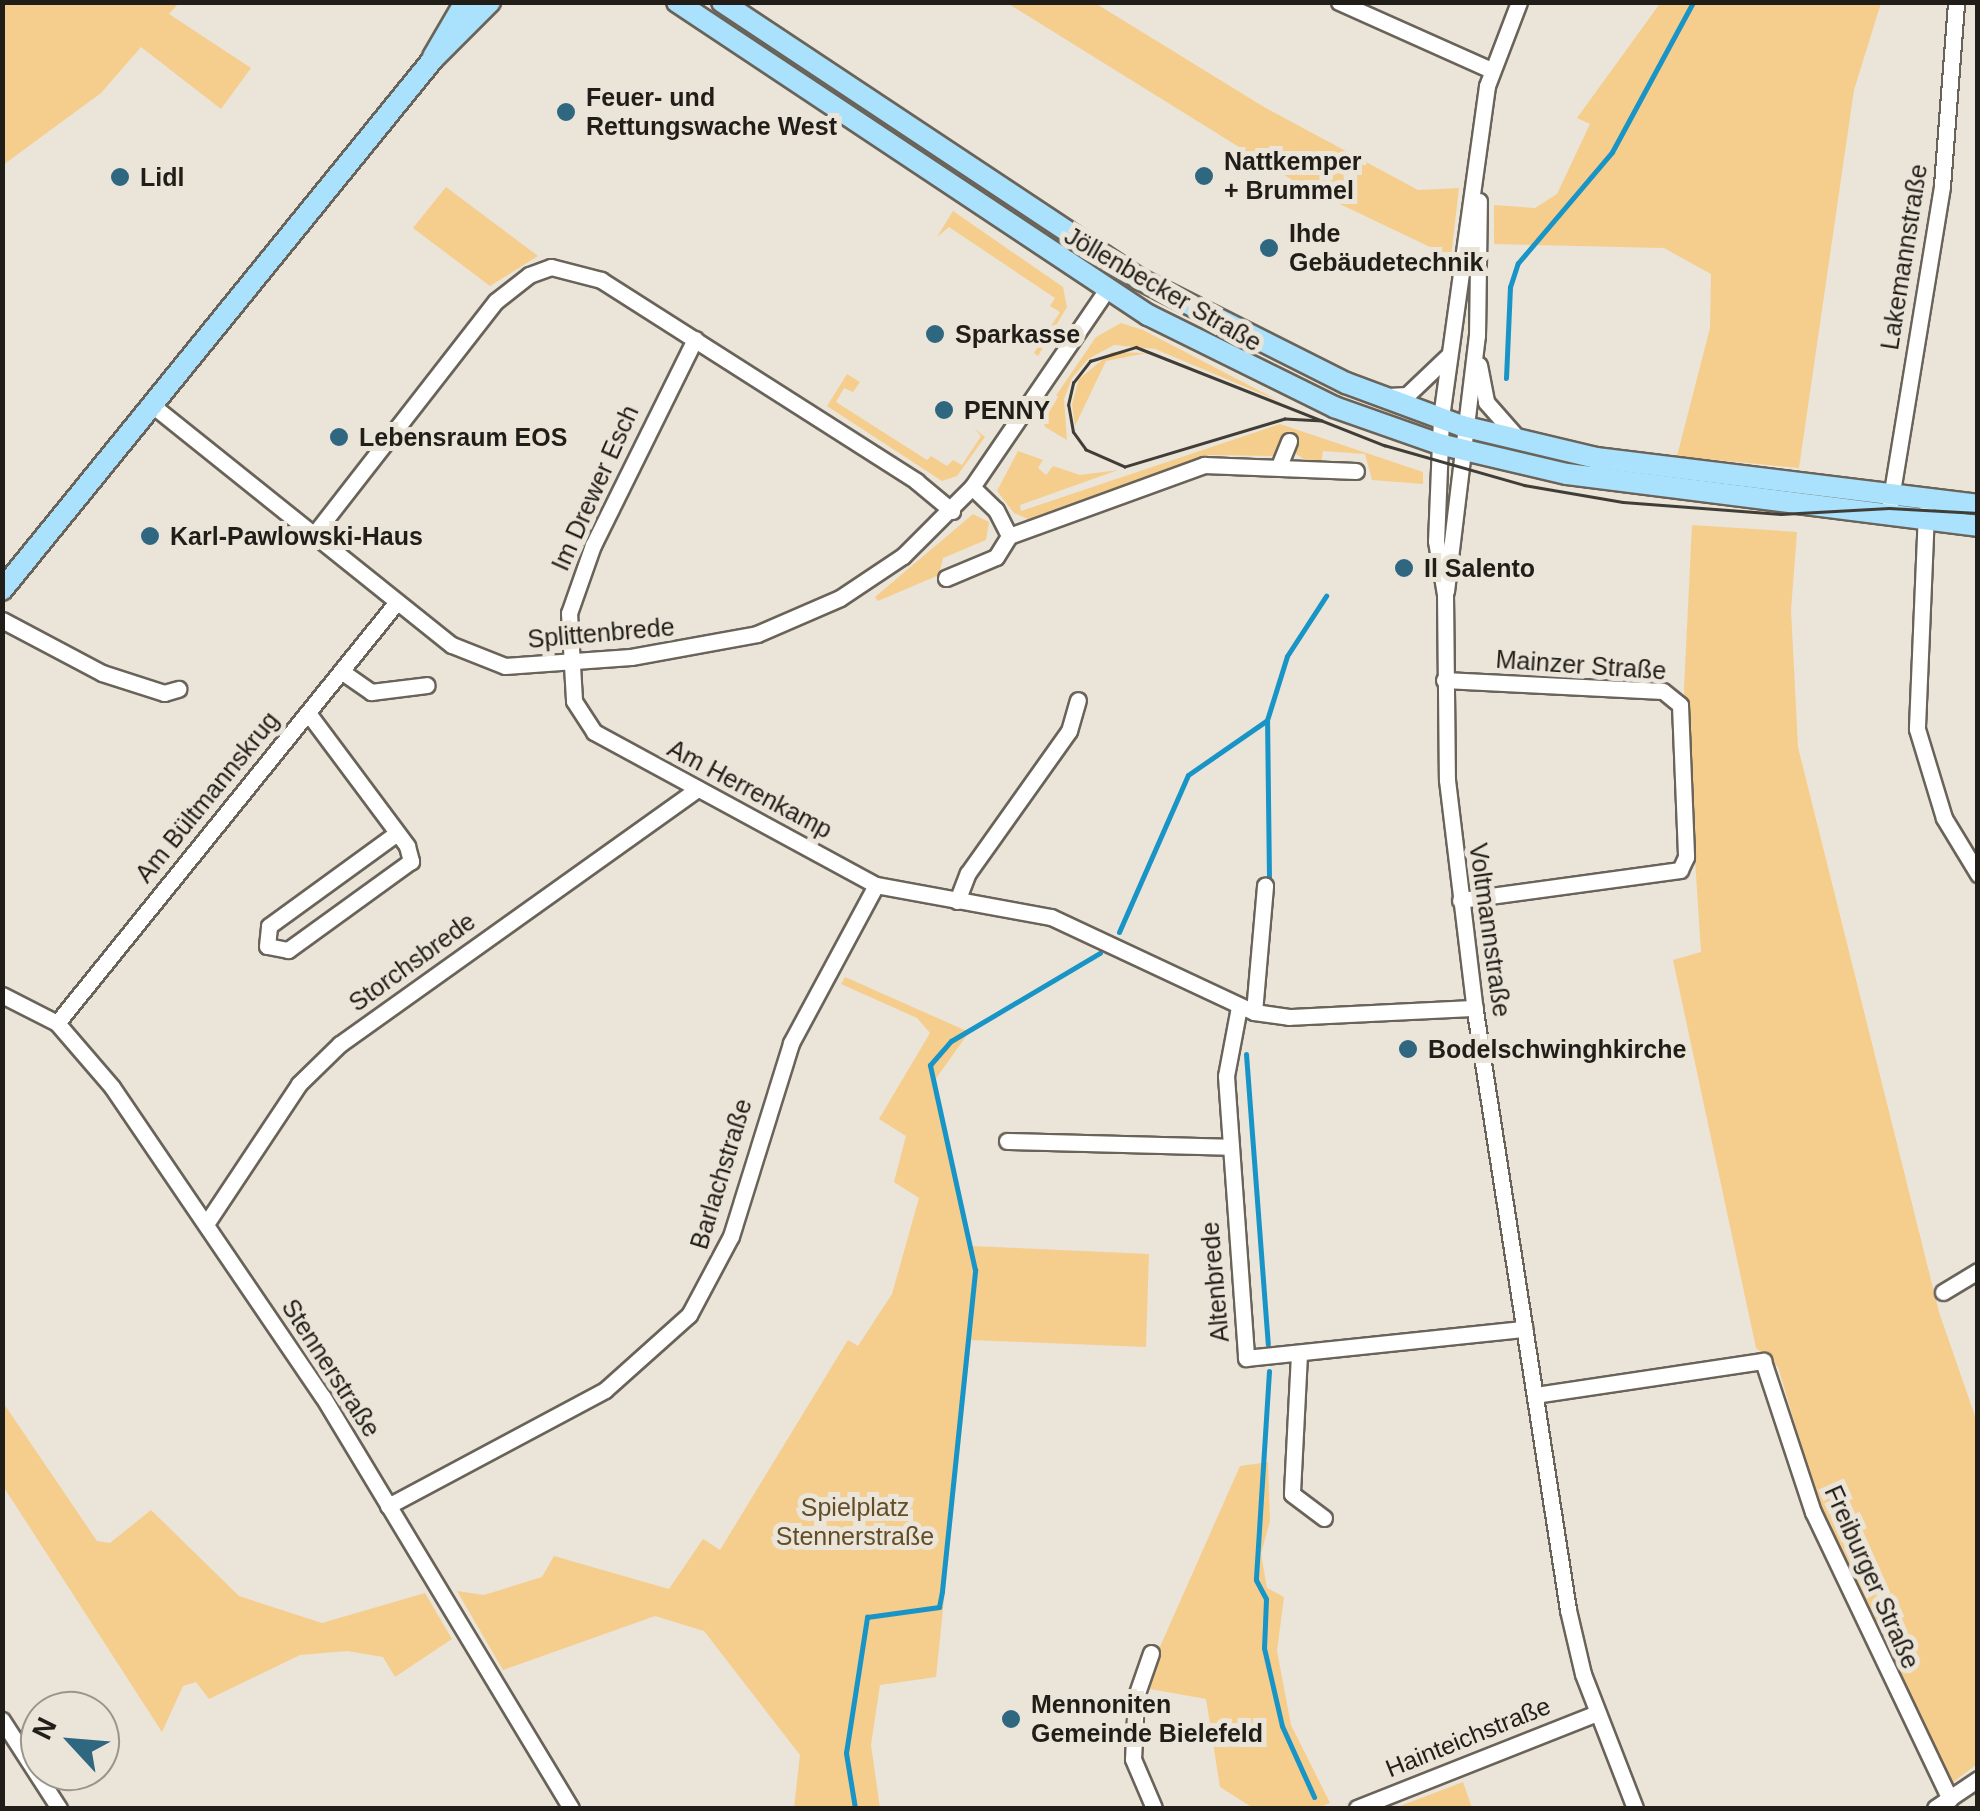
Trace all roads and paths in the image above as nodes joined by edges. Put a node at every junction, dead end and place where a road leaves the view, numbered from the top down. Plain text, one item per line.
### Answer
1 (464, 2) edge
2 (490, 2) edge
3 (676, 2) edge
4 (722, 2) edge
5 (1339, 2) edge
6 (1519, 2) edge
7 (1956, 2) edge
8 (432, 59) junction
9 (1491, 70) junction
10 (1477, 174) junction
11 (1121, 268) junction
12 (1107, 290) junction
13 (1476, 336) junction
14 (694, 339) junction
15 (1451, 352) junction
16 (1378, 396) junction
17 (152, 405) junction
18 (1441, 418) junction
19 (1462, 426) junction
20 (1289, 441) dead end
21 (1439, 444) junction
22 (1536, 445) junction
23 (1461, 450) junction
24 (1279, 466) junction
25 (1356, 471) dead end
26 (972, 487) junction
27 (1892, 494) junction
28 (1926, 499) junction
29 (1978, 505) edge
30 (952, 511) junction
31 (1887, 518) junction
32 (1925, 522) junction
33 (1978, 526) edge
34 (312, 536) junction
35 (1009, 536) junction
36 (946, 578) dead end
37 (2, 590) edge
38 (1445, 594) junction
39 (396, 603) junction
40 (2, 620) edge
41 (570, 664) junction
42 (341, 671) junction
43 (1444, 680) junction
44 (427, 685) dead end
45 (178, 689) dead end
46 (1078, 700) dead end
47 (308, 712) junction
48 (697, 788) junction
49 (397, 833) junction
50 (1978, 874) edge
51 (1264, 884) dead end
52 (876, 885) junction
53 (1460, 900) junction
54 (957, 901) junction
55 (2, 996) edge
56 (1475, 1008) junction
57 (1246, 1009) junction
58 (57, 1023) junction
59 (1007, 1141) dead end
60 (1230, 1147) junction
61 (206, 1224) junction
62 (1978, 1271) edge
63 (1944, 1292) dead end
64 (1524, 1329) junction
65 (1300, 1354) junction
66 (1535, 1395) junction
67 (388, 1506) junction
68 (1324, 1518) dead end
69 (1152, 1653) dead end
70 (1597, 1713) junction
71 (2, 1720) edge
72 (1978, 1779) edge
73 (1950, 1799) junction
74 (59, 1808) edge
75 (570, 1808) edge
76 (1154, 1808) edge
77 (1357, 1808) edge
78 (1634, 1808) edge
79 (1935, 1808) edge

1 - 8 main road
2 - 8 main road
3 - 12 main road, Jöllenbecker Straße
4 - 11 main road, Jöllenbecker Straße
5 - 9 street
6 - 9 street
7 - 27 street, Lakemannstraße
8 - 17 main road
9 - 10 street
10 - 13 street
10 - 15 street, Voltmannstraße
11 - 12 main road, Splittenbrede
11 - 16 main road, Jöllenbecker Straße
12 - 21 main road, Jöllenbecker Straße
12 - 26 street, Splittenbrede
13 - 19 street, Voltmannstraße
13 - 22 street
14 - 30 street
14 - 34 street
14 - 41 street, Im Drewer Esch
15 - 16 street
15 - 18 street, Voltmannstraße
16 - 18 main road, Jöllenbecker Straße
17 - 34 street, Splittenbrede
17 - 37 main road
18 - 19 main road, Jöllenbecker Straße
18 - 21 street, Voltmannstraße
19 - 22 main road, Jöllenbecker Straße
19 - 23 street, Voltmannstraße
20 - 24 street
21 - 23 main road, Jöllenbecker Straße
21 - 38 street, Voltmannstraße
22 - 27 main road, Jöllenbecker Straße
23 - 31 main road, Jöllenbecker Straße
23 - 38 street, Voltmannstraße
24 - 25 street
24 - 35 street
26 - 30 street, Splittenbrede
26 - 35 street
27 - 28 main road, Jöllenbecker Straße
27 - 31 street, Lakemannstraße
28 - 29 main road, Jöllenbecker Straße
28 - 32 street
30 - 41 street, Splittenbrede
31 - 32 main road, Jöllenbecker Straße
32 - 33 main road, Jöllenbecker Straße
32 - 50 street
34 - 39 street, Splittenbrede
35 - 36 street
38 - 43 street, Voltmannstraße
39 - 41 street, Splittenbrede
39 - 42 street, Am Bültmannskrug
40 - 45 street
41 - 48 street, Am Herrenkamp
42 - 44 street
42 - 47 street, Am Bültmannskrug
43 - 53 street, Voltmannstraße
43 - 53 street, Mainzer Straße
46 - 54 street
47 - 49 street
47 - 58 street, Am Bültmannskrug
48 - 52 street, Am Herrenkamp
48 - 61 street, Storchsbrede
49 - 49 street
51 - 57 street
52 - 54 street, Am Herrenkamp
52 - 67 street, Barlachstraße
53 - 56 street, Voltmannstraße
54 - 57 street, Am Herrenkamp
55 - 58 street, Stennerstraße
56 - 57 street, Am Herrenkamp
56 - 64 street, Voltmannstraße
57 - 60 street, Altenbrede
58 - 61 street, Stennerstraße
59 - 60 street
60 - 65 street, Altenbrede
61 - 67 street, Stennerstraße
62 - 63 street
64 - 65 street
64 - 66 street, Voltmannstraße
65 - 68 street
66 - 70 street, Voltmannstraße
66 - 73 street, Freiburger Straße
67 - 75 street, Stennerstraße
69 - 76 street
70 - 77 street, Hainteichstraße
70 - 78 street, Voltmannstraße
71 - 74 street
72 - 73 street
73 - 79 street

